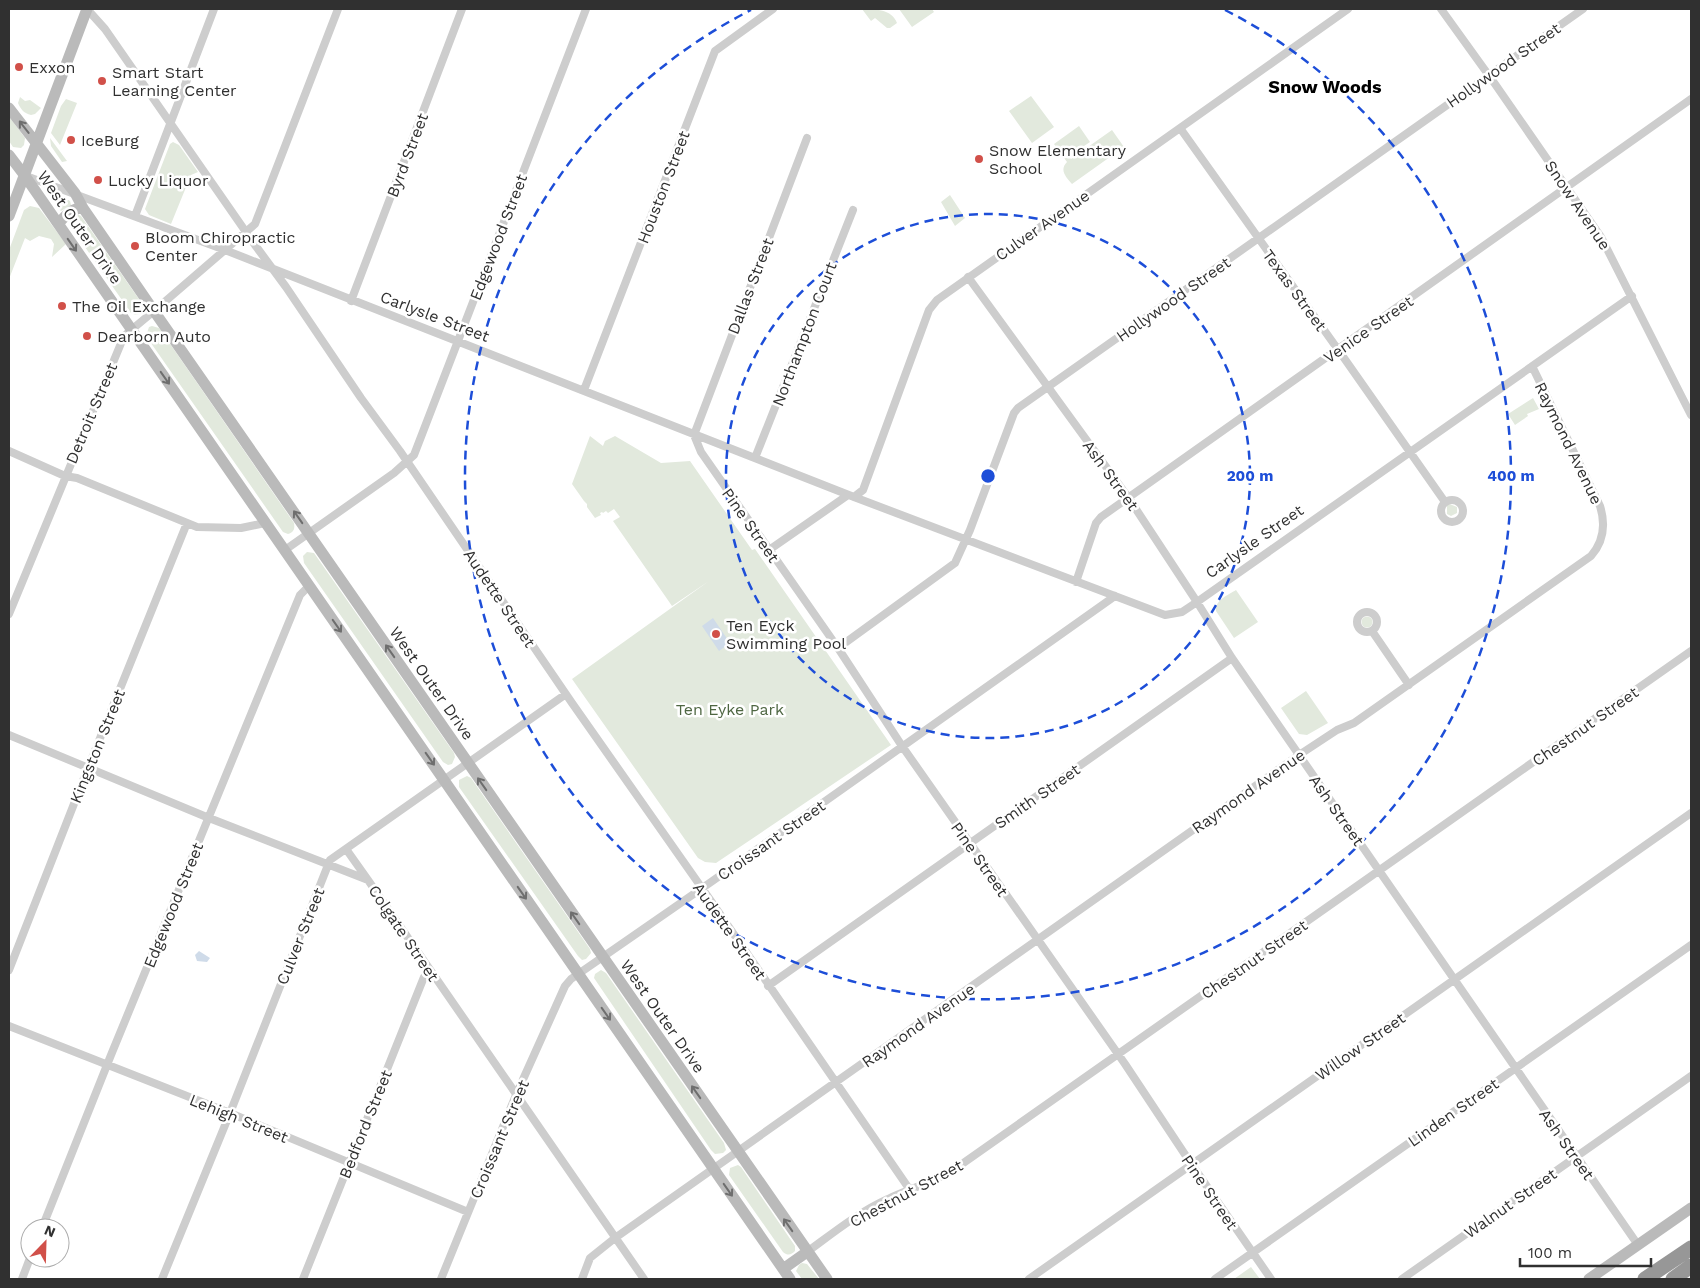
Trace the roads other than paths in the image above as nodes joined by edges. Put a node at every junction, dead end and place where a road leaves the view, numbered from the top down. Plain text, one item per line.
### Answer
1 (87, 9) edge
2 (214, 9) edge
3 (338, 9) edge
4 (462, 9) edge
5 (586, 9) edge
6 (773, 9) edge
7 (1348, 9) edge
8 (1441, 9) edge
9 (1583, 9) edge
10 (1489, 75) junction
11 (1691, 99) edge
12 (9, 108) edge
13 (170, 124) junction
14 (1180, 128) junction
15 (806, 138) dead end
16 (37, 144) junction
17 (9, 155) edge
18 (9, 169) edge
19 (25, 176) junction
20 (1567, 187) junction
21 (75, 193) junction
22 (83, 208) junction
23 (853, 210) dead end
24 (9, 216) edge
25 (135, 216) junction
26 (58, 224) junction
27 (246, 233) junction
28 (1258, 239) junction
29 (225, 250) junction
30 (273, 270) junction
31 (968, 277) junction
32 (1632, 296) junction
33 (351, 301) junction
34 (154, 311) junction
35 (131, 329) junction
36 (458, 342) junction
37 (1338, 350) junction
38 (1532, 366) junction
39 (1048, 388) junction
40 (584, 390) junction
41 (1691, 415) edge
42 (694, 435) junction
43 (9, 451) edge
44 (1409, 452) junction
45 (755, 458) junction
46 (407, 462) junction
47 (65, 476) junction
48 (851, 496) junction
49 (1128, 497) junction
50 (1445, 502) dead end
51 (187, 523) junction
52 (265, 523) junction
53 (308, 532) junction
54 (966, 539) junction
55 (284, 550) junction
56 (768, 550) junction
57 (1076, 582) junction
58 (309, 586) junction
59 (1114, 596) junction
60 (1197, 602) junction
61 (9, 614) edge
62 (1372, 631) dead end
63 (838, 648) junction
64 (1691, 650) edge
65 (1232, 658) junction
66 (1409, 685) junction
67 (566, 694) junction
68 (9, 735) edge
69 (902, 746) junction
70 (1299, 755) junction
71 (467, 763) junction
72 (88, 768) junction
73 (444, 779) junction
74 (1691, 813) edge
75 (208, 818) junction
76 (969, 844) junction
77 (346, 849) junction
78 (328, 864) junction
79 (1379, 871) junction
80 (368, 880) junction
81 (701, 889) junction
82 (1037, 940) junction
83 (1691, 945) edge
84 (603, 958) junction
85 (9, 970) edge
86 (430, 972) junction
87 (578, 974) junction
88 (1454, 980) junction
89 (768, 986) junction
90 (9, 1026) edge
91 (1118, 1054) junction
92 (108, 1065) junction
93 (1515, 1068) junction
94 (1691, 1076) edge
95 (836, 1083) junction
96 (516, 1095) junction
97 (230, 1113) junction
98 (738, 1152) junction
99 (1576, 1156) junction
100 (349, 1164) junction
101 (1192, 1165) junction
102 (714, 1169) junction
103 (910, 1190) junction
104 (1691, 1208) edge
105 (468, 1212) junction
106 (46, 1218) edge
107 (615, 1238) junction
108 (1638, 1245) junction
109 (1691, 1248) edge
110 (807, 1252) junction
111 (1253, 1253) junction
112 (1691, 1266) edge
113 (783, 1269) junction
114 (162, 1279) edge
115 (303, 1279) edge
116 (441, 1279) edge
117 (582, 1279) edge
118 (644, 1279) edge
119 (790, 1279) edge
120 (826, 1279) edge
121 (1029, 1279) edge
122 (1215, 1279) edge
123 (1271, 1279) edge
124 (1402, 1279) edge
125 (1590, 1279) edge
126 (1645, 1279) edge
127 (1673, 1279) edge

1 - 13 street, Audette Street
1 - 16 main road
2 - 13 street
3 - 27 street, Detroit Street
4 - 33 street, Byrd Street
5 - 36 street, Edgewood Street
6 - 40 street, Houston Street
7 - 14 street, Culver Avenue
8 - 10 street, Snow Avenue
9 - 10 street, Hollywood Street
10 - 20 street, Snow Avenue
10 - 28 street, Hollywood Street
11 - 20 street, Venice Street
16 -> 12 main road, West Outer Drive
13 - 25 street
13 - 27 street, Audette Street
14 - 28 street, Texas Street
14 - 31 street, Culver Avenue
15 - 42 street, Dallas Street
16 - 19 main road
16 - 21 main road, West Outer Drive
17 - 19 main road, West Outer Drive
18 - 19 main road, Carlysle Street
19 - 21 street, Carlysle Street
19 - 24 main road
19 - 26 main road, West Outer Drive
20 - 32 street, Snow Avenue
20 - 37 street, Venice Street
21 - 22 main road, West Outer Drive
21 - 25 street, Carlysle Street
22 - 26 main road
22 - 34 main road, West Outer Drive
23 - 45 street, Northampton Court
25 - 29 street, Carlysle Street
26 -> 35 main road, West Outer Drive
27 - 29 street, Detroit Street
27 - 30 street, Audette Street
28 - 37 street, Texas Street
28 - 39 street, Hollywood Street
29 - 30 street, Carlysle Street
29 - 34 street, Detroit Street
30 - 33 street, Carlysle Street
30 - 46 street, Audette Street
31 - 39 street, Ash Street
31 - 48 street, Culver Avenue
32 - 38 street, Carlysle Street
32 - 41 street, Snow Avenue
33 - 36 street, Carlysle Street
34 - 35 street, Detroit Street
53 -> 34 main road, West Outer Drive
35 - 47 street, Detroit Street
35 -> 52 main road, West Outer Drive
36 - 40 street, Carlysle Street
36 - 46 street, Edgewood Street
37 - 44 street, Texas Street
37 - 49 street, Venice Street
38 - 44 street, Carlysle Street
38 - 66 street, Raymond Avenue
39 - 49 street, Ash Street
39 - 54 street, Hollywood Street
40 - 42 street, Carlysle Street
42 - 45 street, Carlysle Street
42 - 56 street, Pine Street
43 - 47 street
44 - 50 street, Texas Street
44 - 60 street, Carlysle Street
45 - 48 street, Carlysle Street
46 - 53 street, Edgewood Street
46 - 67 street, Audette Street
47 - 51 street
47 - 61 street, Detroit Street
48 - 54 street, Carlysle Street
48 - 56 street, Culver Avenue
49 - 57 street, Venice Street
49 - 60 street, Ash Street
51 - 52 street
51 - 72 street, Kingston Street
52 - 55 main road, West Outer Drive
53 - 55 street, Edgewood Street
71 -> 53 main road, West Outer Drive
54 - 57 street, Carlysle Street
54 - 63 street, Hollywood Street
55 - 58 main road, West Outer Drive
56 - 63 street, Pine Street
57 - 59 street, Carlysle Street
58 -> 73 main road, West Outer Drive
58 - 75 street, Edgewood Street
59 - 60 street, Carlysle Street
59 - 69 street, Croissant Street
60 - 65 street, Ash Street
62 - 66 street
63 - 69 street, Pine Street
64 - 79 street, Chestnut Street
65 - 70 street, Ash Street
65 - 76 street, Smith Street
66 - 70 street, Raymond Avenue
67 - 71 street, Culver Street
67 - 81 street, Audette Street
68 - 72 street, Colgate Street
69 - 76 street, Pine Street
69 - 81 street, Croissant Street
70 - 79 street, Ash Street
70 - 82 street, Raymond Avenue
71 - 73 street, Culver Street
84 -> 71 main road, West Outer Drive
72 - 75 street, Colgate Street
72 - 85 street, Kingston Street
73 - 77 street, Culver Street
73 -> 87 main road, West Outer Drive
74 - 88 street, Willow Street
75 - 78 street, Colgate Street
75 - 92 street, Edgewood Street
76 - 82 street, Pine Street
76 - 89 street, Smith Street
77 - 78 street, Culver Street
77 - 80 street
78 - 80 street, Colgate Street
78 - 97 street, Culver Street
79 - 88 street, Ash Street
79 - 91 street, Chestnut Street
80 - 86 street, Colgate Street
81 - 84 street, Croissant Street
81 - 89 street, Audette Street
82 - 91 street, Pine Street
82 - 95 street, Raymond Avenue
83 - 93 street, Linden Street
84 - 87 street, Croissant Street
98 -> 84 main road, West Outer Drive
86 - 96 street, Colgate Street
86 - 100 street, Bedford Street
87 - 96 street, Croissant Street
87 -> 102 main road, West Outer Drive
88 - 93 street, Ash Street
88 - 101 street, Willow Street
89 - 95 street, Audette Street
90 - 92 street, Lehigh Street
91 - 101 street, Pine Street
91 - 103 street, Chestnut Street
92 - 97 street, Lehigh Street
92 - 106 street, Edgewood Street
93 - 99 street, Ash Street
93 - 111 street, Linden Street
94 - 99 street, Walnut Street
95 - 98 street, Raymond Avenue
95 - 103 street, Audette Street
96 - 105 street, Croissant Street
96 - 107 street, Colgate Street
97 - 100 street, Lehigh Street
97 - 114 street, Culver Street
98 - 102 street, Raymond Avenue
110 -> 98 main road, West Outer Drive
99 - 108 street, Ash Street
99 - 124 street, Walnut Street
100 - 105 street, Lehigh Street
100 - 115 street, Bedford Street
101 - 111 street, Pine Street
101 - 121 street, Willow Street
102 - 107 street, Raymond Avenue
102 -> 113 main road, West Outer Drive
103 - 110 street, Chestnut Street
104 - 108 main road
105 - 116 street, Croissant Street
107 - 117 street
107 - 118 street, Colgate Street
108 - 125 main road
109 - 126 highway
110 - 113 main road
110 - 120 main road, West Outer Drive
111 - 122 street, Linden Street
111 - 123 street, Pine Street
112 - 127 highway
113 - 119 main road, West Outer Drive

